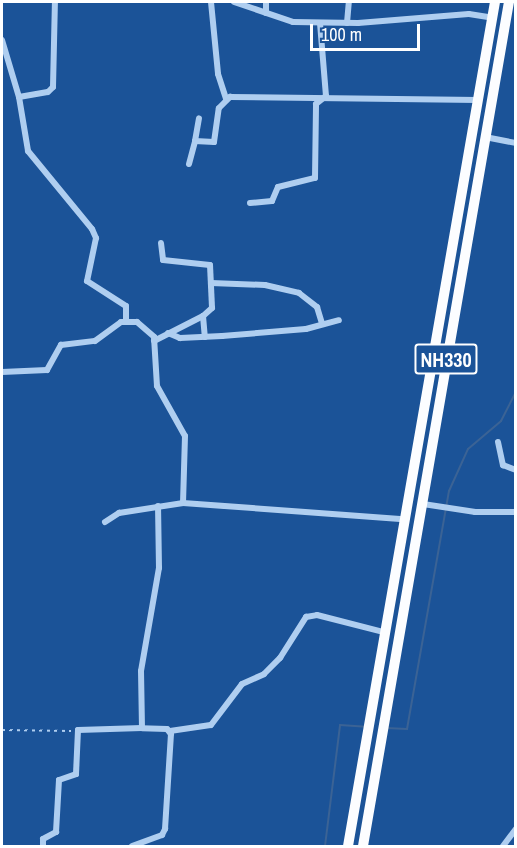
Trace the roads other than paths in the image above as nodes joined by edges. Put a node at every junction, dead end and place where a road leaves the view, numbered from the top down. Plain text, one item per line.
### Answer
1 (55, 2) edge
2 (211, 2) edge
3 (234, 2) edge
4 (266, 2) edge
5 (349, 2) edge
6 (495, 2) edge
7 (510, 2) edge
8 (266, 13) junction
9 (493, 18) junction
10 (320, 23) junction
11 (347, 23) junction
12 (2, 40) edge
13 (19, 97) junction
14 (226, 99) junction
15 (479, 100) junction
16 (320, 101) junction
17 (199, 118) dead end
18 (485, 137) junction
19 (195, 141) junction
20 (516, 142) edge
21 (189, 164) dead end
22 (250, 203) dead end
23 (161, 243) dead end
24 (211, 283) junction
25 (203, 316) junction
26 (126, 320) junction
27 (339, 320) dead end
28 (322, 323) junction
29 (168, 333) junction
30 (205, 337) junction
31 (154, 341) junction
32 (2, 372) edge
33 (498, 442) dead end
34 (516, 470) edge
35 (183, 502) junction
36 (423, 504) junction
37 (158, 506) junction
38 (516, 512) edge
39 (403, 519) junction
40 (105, 522) dead end
41 (383, 632) junction
42 (142, 729) junction
43 (170, 731) junction
44 (516, 829) edge
45 (43, 846) edge
46 (132, 846) edge
47 (348, 846) edge
48 (363, 846) edge
49 (503, 846) edge

1 - 13 street
2 - 14 street
3 - 8 street
4 - 8 street
5 - 11 street
6 - 9 highway, NH330
7 - 18 highway, NH330
8 - 10 street
9 - 11 street
9 - 15 highway, NH330
10 - 11 street
10 - 16 street
12 - 13 street
13 - 26 street
14 - 16 street
14 - 19 street
15 - 16 street
15 - 39 highway, NH330
16 - 22 street
17 - 19 street
18 - 20 street
18 - 36 highway, NH330
19 - 21 street
23 - 24 street
24 - 25 street
24 - 28 street
25 - 29 street
25 - 30 street
26 - 31 street
26 - 32 street
27 - 28 street
28 - 30 street
29 - 30 street
29 - 31 street
31 - 35 street
33 - 34 street
35 - 37 street
35 - 39 street
36 - 38 street
36 - 48 highway, NH330
37 - 40 street
37 - 42 street
39 - 41 highway, NH330
41 - 43 street
41 - 47 highway, NH330
42 - 43 street
42 - 45 street
43 - 46 street
44 - 49 street

